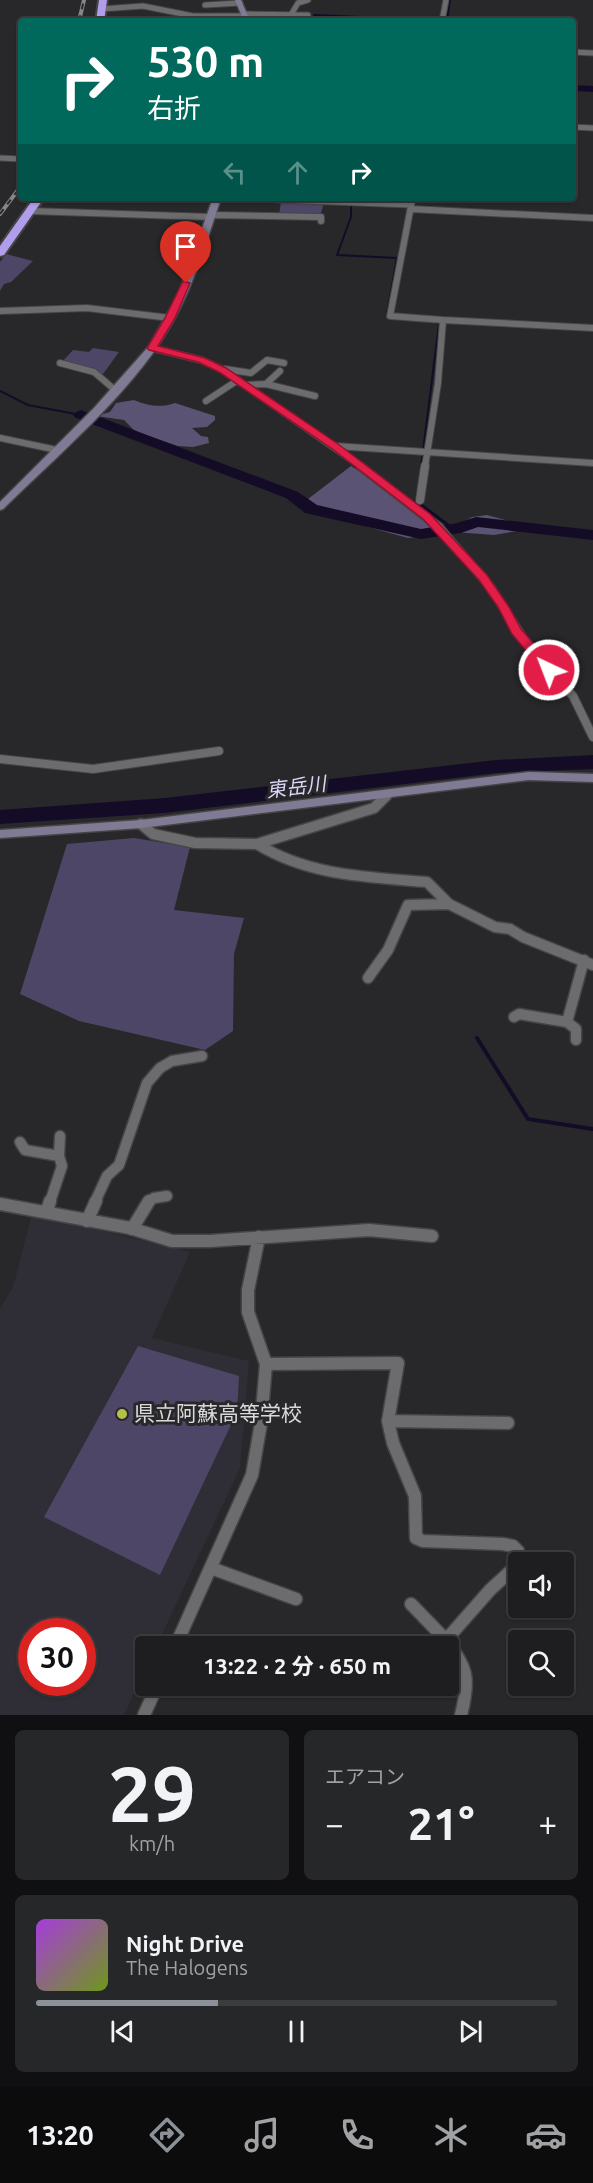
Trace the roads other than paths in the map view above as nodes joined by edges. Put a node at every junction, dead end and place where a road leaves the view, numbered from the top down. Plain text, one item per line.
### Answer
1 (103, 0) edge
2 (308, 0) edge
3 (446, 0) edge
4 (239, 2) edge
5 (205, 4) dead end
6 (101, 9) junction
7 (292, 13) junction
8 (308, 15) dead end
9 (246, 17) edge
10 (100, 18) edge
11 (443, 18) edge
12 (576, 52) edge
13 (593, 53) edge
14 (576, 127) edge
15 (593, 128) edge
16 (0, 158) edge
17 (18, 159) edge
18 (37, 201) edge
19 (217, 201) edge
20 (312, 201) edge
21 (412, 204) edge
22 (30, 211) junction
23 (212, 216) junction
24 (593, 218) edge
25 (321, 221) dead end
26 (0, 253) edge
27 (0, 311) edge
28 (170, 318) junction
29 (443, 320) junction
30 (593, 328) edge
31 (152, 348) junction
32 (60, 363) dead end
33 (284, 363) dead end
34 (223, 370) junction
35 (280, 370) dead end
36 (241, 383) junction
37 (266, 384) junction
38 (115, 390) junction
39 (315, 396) dead end
40 (206, 401) dead end
41 (0, 438) edge
42 (335, 446) junction
43 (57, 450) junction
44 (428, 452) junction
45 (593, 463) edge
46 (420, 500) dead end
47 (0, 507) edge
48 (593, 737) edge
49 (219, 751) dead end
50 (0, 759) edge
51 (593, 778) edge
52 (387, 795) junction
53 (141, 824) junction
54 (0, 834) edge
55 (257, 844) junction
56 (449, 903) junction
57 (588, 963) edge
58 (368, 978) dead end
59 (514, 1017) dead end
60 (567, 1022) junction
61 (576, 1040) dead end
62 (202, 1056) dead end
63 (60, 1136) dead end
64 (20, 1142) dead end
65 (59, 1156) junction
66 (167, 1196) dead end
67 (0, 1204) edge
68 (47, 1211) junction
69 (87, 1221) junction
70 (132, 1229) junction
71 (432, 1236) dead end
72 (259, 1237) junction
73 (266, 1364) junction
74 (388, 1421) junction
75 (508, 1423) dead end
76 (211, 1568) junction
77 (296, 1599) dead end
78 (411, 1604) dead end
79 (180, 1636) edge
80 (442, 1636) edge
81 (450, 1636) edge
82 (459, 1656) edge
83 (153, 1696) edge
84 (144, 1715) edge
85 (461, 1715) edge

1 - 6 highway
2 - 7 street
3 - 11 street
4 - 5 street
4 - 9 street
6 - 9 street
6 - 10 highway
7 - 8 street
7 - 9 street
12 - 13 street
14 - 15 street
16 - 17 street
18 - 22 highway
19 - 23 street
20 - 21 street
21 - 24 street
21 - 29 street
22 - 23 street
22 - 26 highway
23 - 25 street
23 - 28 street
27 - 28 street
28 - 31 street
29 - 30 street
29 - 44 street
31 - 34 street
31 - 38 street
32 - 38 street
33 - 34 street
34 - 36 street
35 - 37 street
36 - 37 street
36 - 40 street
36 - 42 street
37 - 39 street
38 - 43 street
41 - 43 street
42 - 44 street
42 - 48 street
43 - 47 street
44 - 45 street
44 - 46 street
49 - 50 street
51 - 52 street
52 - 53 street
52 - 55 street
53 - 54 street
53 - 55 street
55 - 56 street
56 - 57 street
56 - 58 street
57 - 60 street
59 - 60 street
60 - 61 street
62 - 69 street
63 - 65 street
64 - 65 street
65 - 68 street
66 - 70 street
67 - 68 street
68 - 69 street
69 - 70 street
70 - 72 street
71 - 72 street
72 - 73 street
73 - 74 street
73 - 76 street
74 - 75 street
74 - 81 street
76 - 77 street
76 - 79 street
78 - 80 street
82 - 85 street
83 - 84 street

